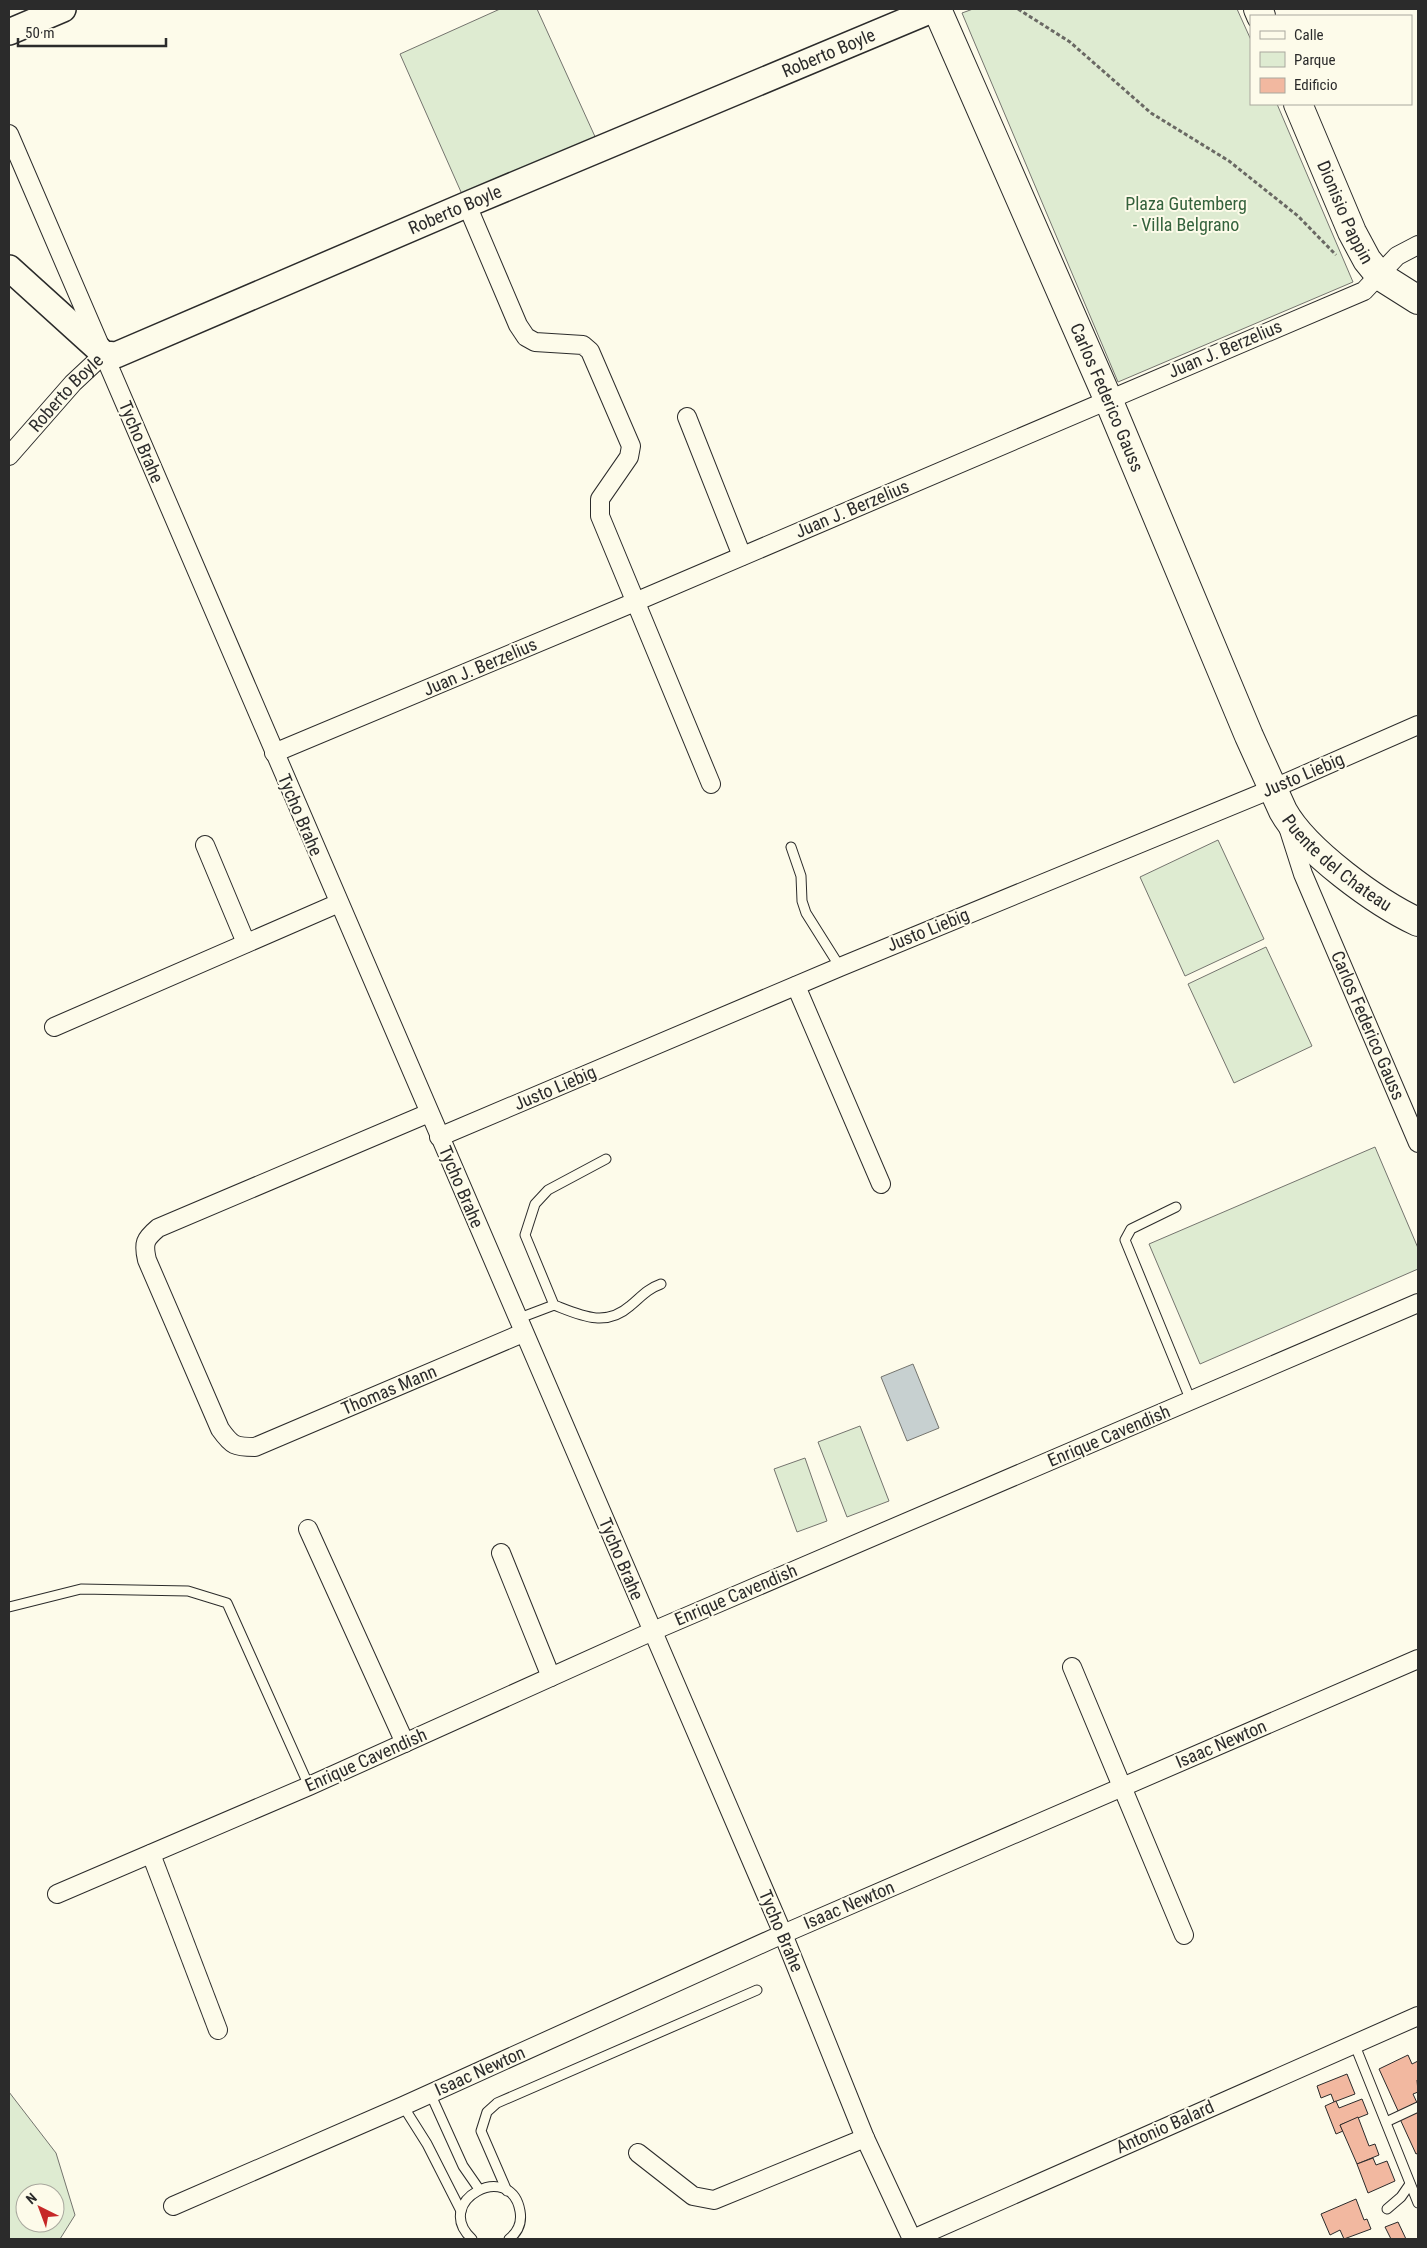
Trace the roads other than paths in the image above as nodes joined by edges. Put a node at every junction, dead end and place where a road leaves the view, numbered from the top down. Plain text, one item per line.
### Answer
1 (62, 9) edge
2 (936, 9) edge
3 (9, 32) edge
4 (1298, 105) edge
5 (9, 134) edge
6 (466, 205) junction
7 (1418, 245) edge
8 (9, 268) edge
9 (1380, 276) junction
10 (1418, 300) edge
11 (104, 354) junction
12 (1108, 399) junction
13 (687, 417) dead end
14 (9, 456) edge
15 (742, 556) junction
16 (635, 602) junction
17 (1418, 725) edge
18 (274, 753) junction
19 (711, 784) dead end
20 (1277, 800) junction
21 (205, 845) dead end
22 (791, 847) dead end
23 (1337, 868) junction
24 (338, 903) junction
25 (1317, 906) junction
26 (1418, 922) edge
27 (246, 943) junction
28 (840, 967) junction
29 (796, 986) junction
30 (54, 1027) dead end
31 (429, 1113) junction
32 (439, 1137) junction
33 (1418, 1142) edge
34 (606, 1159) dead end
35 (880, 1184) dead end
36 (1176, 1207) dead end
37 (661, 1284) dead end
38 (1418, 1302) edge
39 (554, 1305) junction
40 (520, 1326) junction
41 (1191, 1401) junction
42 (308, 1529) dead end
43 (501, 1553) dead end
44 (9, 1607) edge
45 (652, 1631) junction
46 (1418, 1659) edge
47 (1072, 1667) dead end
48 (551, 1677) junction
49 (405, 1743) junction
50 (309, 1786) junction
51 (1122, 1787) junction
52 (151, 1854) junction
53 (57, 1894) dead end
54 (783, 1934) junction
55 (1184, 1934) dead end
56 (756, 1990) dead end
57 (1418, 2016) edge
58 (218, 2030) dead end
59 (1354, 2043) junction
60 (430, 2093) junction
61 (403, 2106) junction
62 (1418, 2107) edge
63 (1386, 2122) junction
64 (865, 2138) junction
65 (638, 2153) dead end
66 (1410, 2184) junction
67 (479, 2189) junction
68 (507, 2191) junction
69 (1418, 2203) edge
70 (173, 2206) dead end
71 (1387, 2209) dead end
72 (461, 2210) junction
73 (472, 2239) edge
74 (509, 2239) edge
75 (912, 2239) edge

1 - 3 main road
2 - 6 main road, Roberto Boyle
2 - 12 main road, Carlos Federico Gauss
4 - 9 main road, Dionisio Pappin
5 - 11 street, Tycho Brahe
6 - 11 main road, Roberto Boyle
6 - 16 street
7 - 9 street, Juan J. Berzelius
8 - 11 main road
9 - 10 main road, Dionisio Pappin
9 - 12 street, Juan J. Berzelius
11 - 14 street, Roberto Boyle
11 - 18 street, Tycho Brahe
12 - 15 street, Juan J. Berzelius
12 - 20 main road, Carlos Federico Gauss
13 - 15 street
15 - 16 street, Juan J. Berzelius
16 - 18 street, Juan J. Berzelius
16 - 19 street
17 - 20 street, Justo Liebig
18 - 24 street, Tycho Brahe
20 - 23 main road, Puente del Chateau
20 - 25 street, Carlos Federico Gauss
20 - 28 street, Justo Liebig
21 - 27 street
22 - 28 lane
23 - 25 street, Carlos Federico Gauss
23 - 26 main road, Puente del Chateau
24 - 27 street
24 - 31 street, Tycho Brahe
25 - 33 street, Carlos Federico Gauss
27 - 30 street
28 - 29 street, Justo Liebig
29 - 32 street, Justo Liebig
29 - 35 street
31 - 32 street, Tycho Brahe
31 - 40 street, Thomas Mann
32 - 40 street, Tycho Brahe
34 - 39 lane
36 - 41 lane
37 - 39 lane
38 - 41 street, Enrique Cavendish
39 - 40 lane
40 - 45 street, Tycho Brahe
41 - 45 street, Enrique Cavendish
42 - 49 street
43 - 48 street
44 - 50 lane
45 - 48 street, Enrique Cavendish
45 - 54 street, Tycho Brahe
46 - 51 street, Isaac Newton
47 - 51 street
48 - 49 street, Enrique Cavendish
49 - 50 street, Enrique Cavendish
50 - 52 street, Enrique Cavendish
51 - 54 street, Isaac Newton
51 - 55 street
52 - 53 street, Enrique Cavendish
52 - 58 street
54 - 60 street, Isaac Newton
54 - 64 street, Tycho Brahe
56 - 68 lane
57 - 59 street, Antonio Balard
59 - 63 lane
59 - 75 street, Antonio Balard
60 - 61 street, Isaac Newton
60 - 67 lane
61 - 70 street, Isaac Newton
61 - 72 lane
62 - 63 lane
63 - 66 lane
64 - 65 street
64 - 75 street, Tycho Brahe
66 - 69 lane
66 - 71 lane
67 - 68 lane
67 - 72 lane
68 - 74 lane
72 - 73 lane

